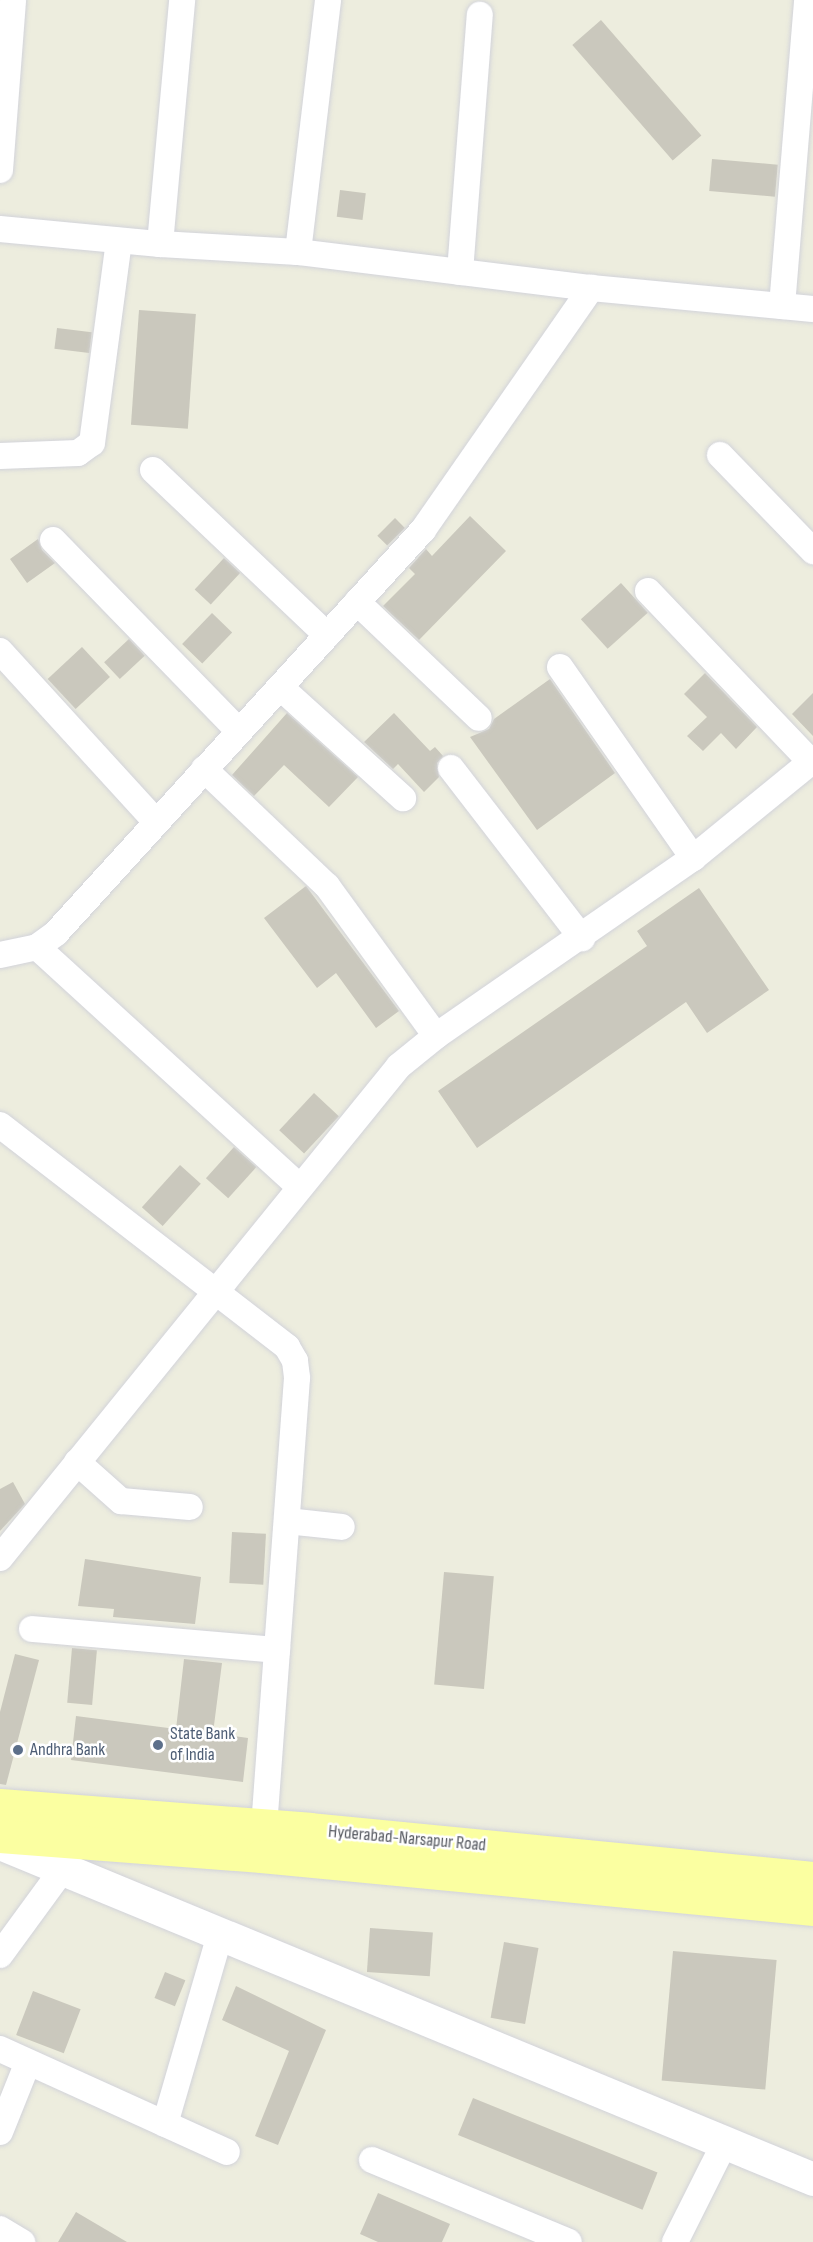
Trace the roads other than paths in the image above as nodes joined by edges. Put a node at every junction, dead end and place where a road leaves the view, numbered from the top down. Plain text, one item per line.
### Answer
1 (13, 0) edge
2 (182, 0) edge
3 (328, 0) edge
4 (807, 0) edge
5 (480, 15) dead end
6 (0, 170) edge
7 (0, 229) edge
8 (119, 240) junction
9 (160, 244) junction
10 (298, 252) junction
11 (460, 272) junction
12 (591, 288) junction
13 (782, 306) junction
14 (813, 309) edge
15 (720, 455) dead end
16 (0, 456) edge
17 (153, 470) dead end
18 (53, 540) dead end
19 (813, 551) edge
20 (648, 591) dead end
21 (357, 602) junction
22 (327, 635) junction
23 (0, 651) edge
24 (560, 667) dead end
25 (280, 687) junction
26 (479, 718) dead end
27 (239, 731) junction
28 (812, 762) edge
29 (451, 768) dead end
30 (204, 769) junction
31 (403, 798) dead end
32 (156, 822) junction
33 (693, 858) junction
34 (582, 938) junction
35 (36, 947) junction
36 (0, 955) edge
37 (436, 1036) junction
38 (0, 1125) edge
39 (300, 1187) junction
40 (215, 1293) junction
41 (77, 1462) junction
42 (190, 1507) dead end
43 (287, 1521) junction
44 (342, 1527) dead end
45 (0, 1558) edge
46 (32, 1629) dead end
47 (277, 1650) junction
48 (0, 1805) edge
49 (264, 1827) junction
50 (0, 1836) edge
51 (0, 1844) edge
52 (63, 1869) junction
53 (813, 1878) edge
54 (813, 1909) edge
55 (220, 1935) junction
56 (0, 1955) edge
57 (0, 2049) edge
58 (28, 2062) junction
59 (165, 2124) junction
60 (0, 2132) edge
61 (724, 2144) junction
62 (227, 2152) dead end
63 (372, 2160) dead end
64 (813, 2179) edge
65 (0, 2229) edge
66 (22, 2242) edge
67 (569, 2242) edge
68 (675, 2242) edge

1 - 6 street
2 - 9 street
3 - 10 street
4 - 13 street
5 - 11 street
7 - 8 street
8 - 9 street
8 - 16 street
9 - 10 street
10 - 11 street
11 - 12 street
12 - 13 street
12 - 21 street
13 - 14 street
15 - 19 street
17 - 22 street
18 - 27 street
20 - 28 street
21 - 22 street
21 - 26 street
22 - 25 street
23 - 32 street
24 - 33 street
25 - 27 street
25 - 31 street
27 - 30 street
28 - 33 street
29 - 34 street
30 - 32 street
30 - 37 street
32 - 35 street
33 - 34 street
34 - 37 street
35 - 36 street
35 - 39 street
37 - 39 street
38 - 40 street
39 - 40 street
40 - 41 street
40 - 43 street
41 - 42 street
41 - 45 street
43 - 44 street
43 - 47 street
46 - 47 street
47 - 49 street
48 - 49 main road, Hyderabad-Narsapur Road
49 - 53 main road, Hyderabad-Narsapur Road
50 - 54 main road, Hyderabad-Narsapur Road
51 - 52 street
52 - 55 street
52 - 56 street
55 - 59 street
55 - 61 street
57 - 58 street
58 - 59 street
58 - 60 street
59 - 62 street
61 - 64 street
61 - 68 street
63 - 67 street
65 - 66 street

